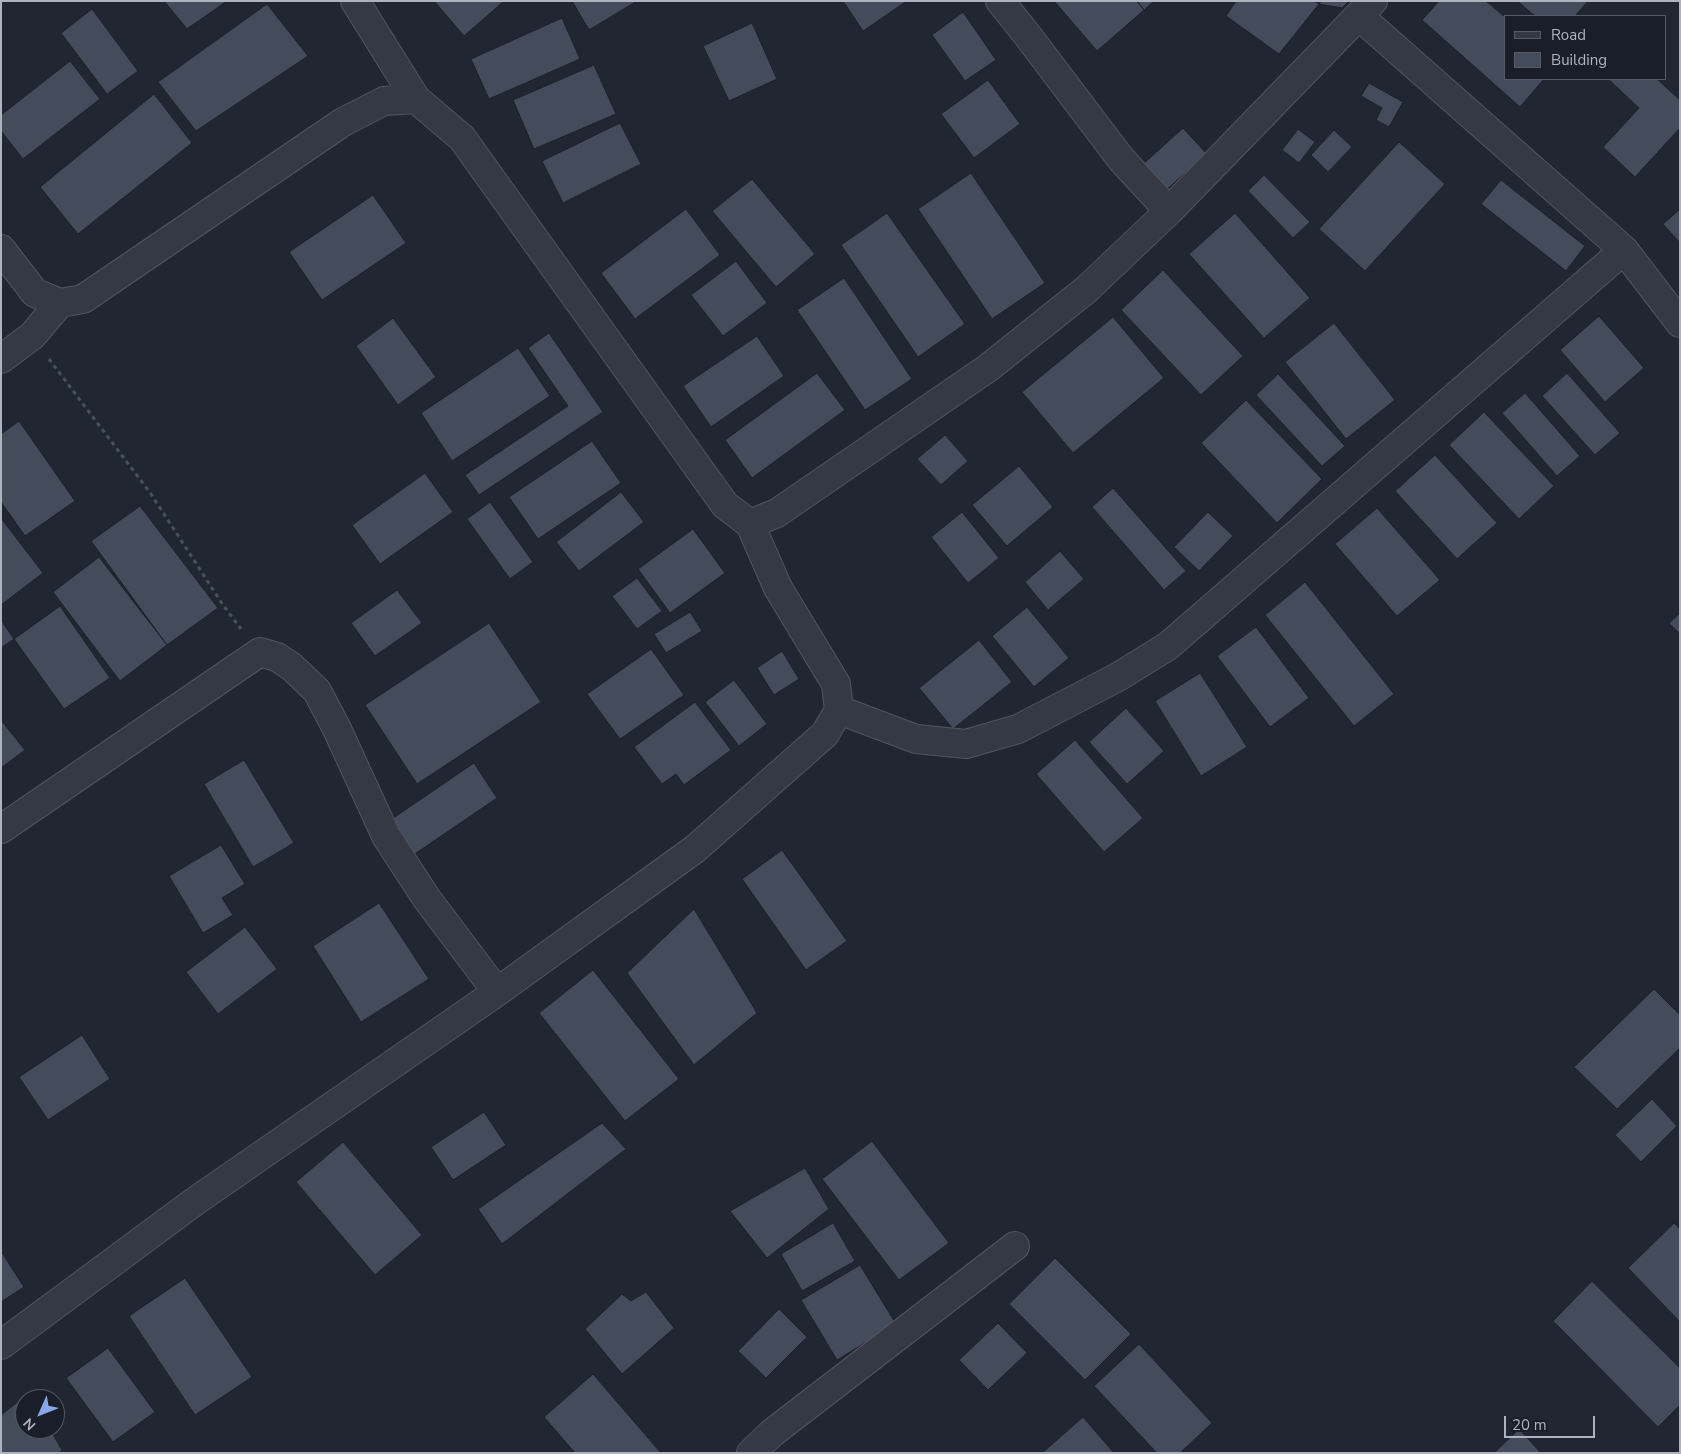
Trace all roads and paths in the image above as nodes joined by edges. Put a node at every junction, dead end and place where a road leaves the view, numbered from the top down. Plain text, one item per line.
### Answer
1 (355, 1) edge
2 (1000, 1) edge
3 (1366, 9) edge
4 (416, 99) junction
5 (1169, 211) junction
6 (1, 249) edge
7 (1624, 250) junction
8 (60, 303) junction
9 (1680, 323) edge
10 (32, 336) junction
11 (1, 359) edge
12 (750, 524) junction
13 (260, 652) junction
14 (839, 710) junction
15 (1, 829) edge
16 (497, 992) junction
17 (1015, 1246) dead end
18 (1, 1345) edge
19 (751, 1453) edge

1 - 4 street
2 - 5 street
3 - 5 street
3 - 7 street
4 - 8 street
4 - 12 street
5 - 12 street
6 - 8 street
7 - 9 street
7 - 14 street
8 - 10 street
10 - 11 street
10 - 13 path
12 - 14 street
13 - 15 street
13 - 16 street
14 - 16 street
16 - 18 street
17 - 19 street

